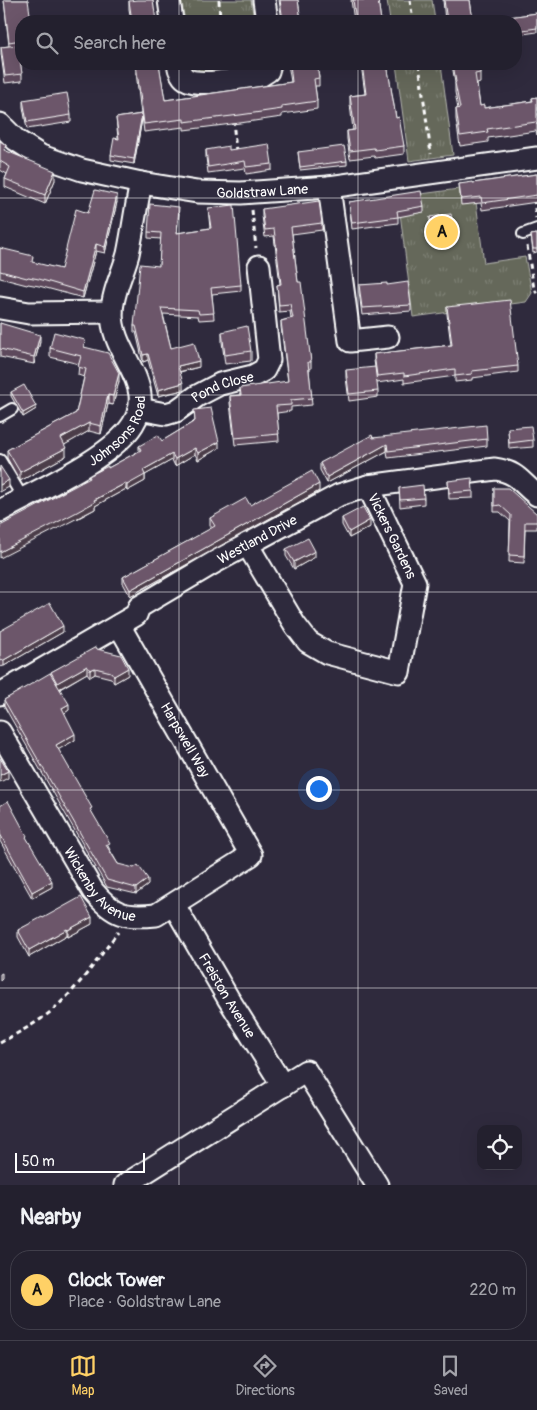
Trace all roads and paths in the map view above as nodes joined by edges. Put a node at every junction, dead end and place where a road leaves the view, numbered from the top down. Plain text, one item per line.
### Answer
1 (170, 0) edge
2 (219, 0) edge
3 (264, 0) edge
4 (410, 0) edge
5 (171, 15) edge
6 (220, 15) edge
7 (266, 15) edge
8 (412, 15) edge
9 (179, 70) edge
10 (268, 70) edge
11 (420, 70) edge
12 (232, 118) edge
13 (0, 124) edge
14 (237, 155) edge
15 (537, 158) edge
16 (434, 172) junction
17 (141, 182) junction
18 (329, 187) junction
19 (250, 192) junction
20 (533, 194) edge
21 (536, 223) edge
22 (537, 229) edge
23 (525, 238) joint
24 (259, 266) joint
25 (537, 292) edge
26 (0, 308) edge
27 (112, 312) junction
28 (388, 337) dead end
29 (12, 409) dead end
30 (139, 409) junction
31 (0, 416) edge
32 (0, 460) edge
33 (368, 486) junction
34 (537, 495) edge
35 (23, 498) junction
36 (0, 511) edge
37 (247, 544) junction
38 (119, 625) junction
39 (0, 694) edge
40 (1, 735) edge
41 (251, 855) joint
42 (174, 905) junction
43 (126, 916) junction
44 (0, 1043) edge
45 (283, 1086) junction
46 (125, 1185) edge
47 (376, 1185) edge

1 - 5 street
2 - 6 path
3 - 7 street
4 - 8 path
9 - 10 street
11 - 16 path
12 - 14 path
13 - 17 street, Goldstraw Lane
15 - 16 street, Goldstraw Lane
16 - 18 street, Goldstraw Lane
17 - 19 street, Goldstraw Lane
17 - 27 street, Johnsons Road
18 - 19 street, Goldstraw Lane
18 - 28 street
19 - 24 path
20 - 21 path
22 - 23 lane
23 - 25 path
24 - 30 street, Pond Close
26 - 27 street
27 - 30 street, Johnsons Road
29 - 31 lane
30 - 35 street, Johnsons Road
32 - 35 lane
33 - 34 street, Westland Drive
33 - 37 street, Westland Drive
33 - 37 street, Vickers Gardens
35 - 36 street, Johnsons Road
37 - 38 street, Westland Drive
38 - 39 street, Westland Drive
38 - 41 street, Harpswell Way
40 - 43 street, Wickenby Avenue
41 - 42 street, Wickenby Avenue
42 - 43 street, Wickenby Avenue
42 - 45 street, Freiston Avenue
43 - 44 path
45 - 46 street
45 - 47 street

